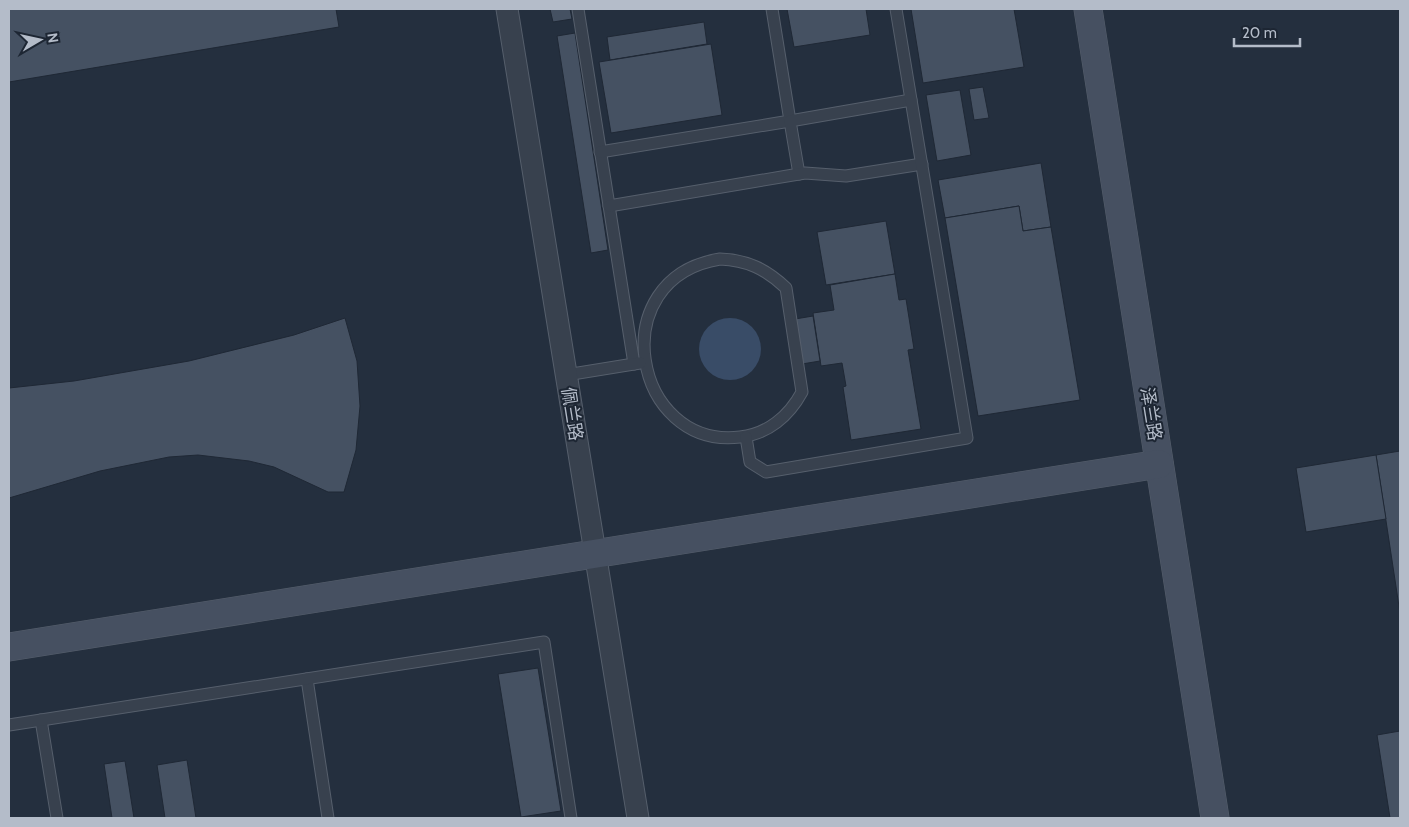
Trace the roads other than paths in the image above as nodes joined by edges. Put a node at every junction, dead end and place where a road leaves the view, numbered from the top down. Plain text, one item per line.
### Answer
1 (507, 9) edge
2 (578, 9) edge
3 (772, 9) edge
4 (896, 9) edge
5 (1088, 9) edge
6 (911, 100) junction
7 (790, 121) junction
8 (600, 152) junction
9 (922, 164) junction
10 (798, 174) junction
11 (609, 206) junction
12 (647, 362) junction
13 (634, 364) junction
14 (566, 375) junction
15 (746, 437) junction
16 (1159, 464) junction
17 (595, 553) junction
18 (9, 647) edge
19 (306, 679) junction
20 (41, 720) junction
21 (9, 725) edge
22 (57, 818) edge
23 (328, 818) edge
24 (571, 818) edge
25 (638, 818) edge
26 (1215, 818) edge

1 - 14 street, 佩兰路
2 - 8 lane
3 - 7 lane
4 - 6 lane
5 - 16 street, 泽兰路
6 - 7 lane
6 - 9 lane
7 - 8 lane
7 - 10 lane
8 - 11 lane
9 - 10 lane
9 - 15 lane
10 - 11 lane
11 - 13 lane
12 - 13 lane
12 - 15 lane
12 - 15 lane
13 - 14 lane
14 - 17 street, 佩兰路
16 - 17 street
16 - 26 street, 泽兰路
17 - 18 street
17 - 25 street, 佩兰路
19 - 20 lane
19 - 23 lane
19 - 24 lane
20 - 21 lane
20 - 22 lane

